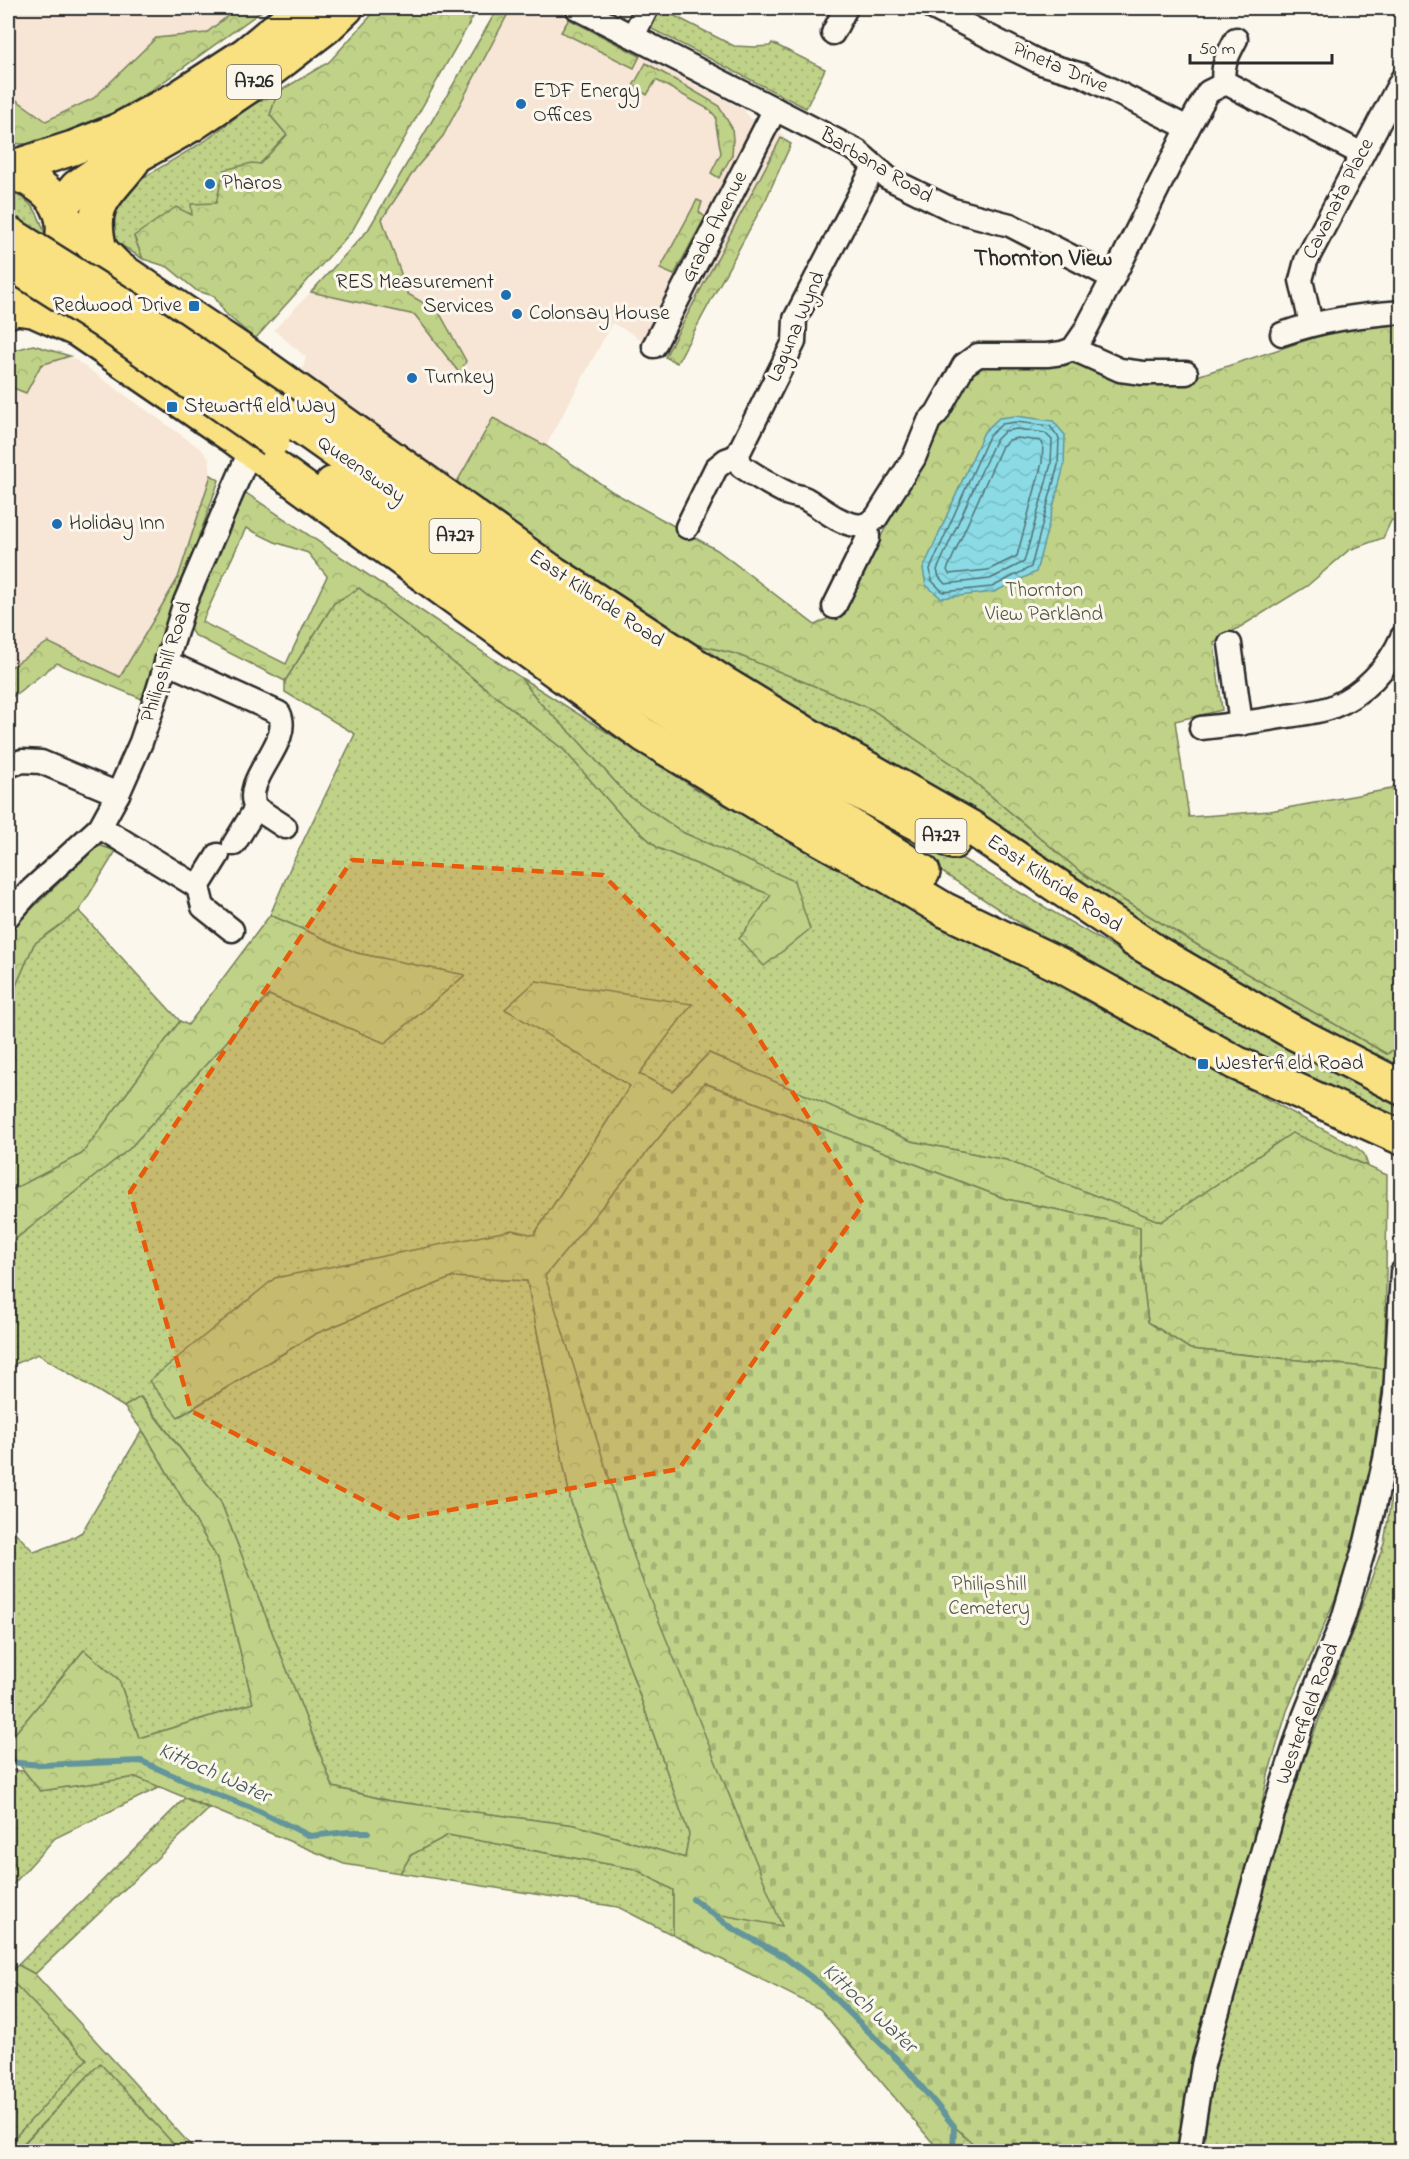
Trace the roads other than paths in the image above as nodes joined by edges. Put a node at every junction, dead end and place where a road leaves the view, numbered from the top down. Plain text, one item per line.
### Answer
1 (302, 8) edge
2 (346, 8) edge
3 (577, 8) edge
4 (647, 8) edge
5 (846, 8) edge
6 (933, 8) edge
7 (833, 33) dead end
8 (633, 36) junction
9 (1236, 39) dead end
10 (1401, 79) edge
11 (1224, 84) junction
12 (776, 109) junction
13 (1188, 128) junction
14 (138, 154) junction
15 (1362, 154) junction
16 (874, 167) junction
17 (8, 171) edge
18 (61, 213) junction
19 (8, 233) edge
20 (100, 250) junction
21 (8, 261) edge
22 (1113, 278) junction
23 (12, 310) edge
24 (1401, 312) edge
25 (1311, 324) junction
26 (1282, 334) dead end
27 (654, 346) dead end
28 (1073, 349) junction
29 (1185, 373) dead end
30 (277, 376) junction
31 (251, 452) junction
32 (737, 456) junction
33 (867, 525) junction
34 (687, 527) dead end
35 (834, 608) dead end
36 (1401, 637) edge
37 (1230, 644) dead end
38 (624, 649) joint
39 (166, 662) junction
40 (596, 665) joint
41 (1241, 724) junction
42 (1201, 728) dead end
43 (727, 732) junction
44 (8, 766) edge
45 (117, 794) junction
46 (256, 808) junction
47 (100, 827) junction
48 (285, 827) dead end
49 (198, 887) junction
50 (8, 916) edge
51 (232, 930) dead end
52 (1150, 949) junction
53 (1062, 966) junction
54 (1401, 1088) edge
55 (1401, 1138) edge
56 (1401, 1272) edge
57 (1189, 2151) edge

1 - 17 main road, A726
2 - 14 main road, A726
3 - 8 street, Barbana Road
4 - 8 street
5 - 7 street
6 - 13 street, Pineta Drive
8 - 12 street, Barbana Road
9 - 11 street
10 - 15 street, Cavanata Place
11 - 13 street
11 - 15 street
12 - 16 street, Barbana Road
12 - 27 street, Grado Avenue
13 - 22 street
14 - 18 main road, A726
14 - 20 main road, A726
15 - 25 street, Cavanata Place
16 - 22 street, Barbana Road
16 - 32 street, Laguna Wynd
17 - 18 main road, A726
18 - 20 main road, East Kilbride Road
18 - 23 main road
19 - 38 main road, Queensway / A727, bridge
20 - 30 main road, East Kilbride Road
21 - 40 main road, Queensway / A727, bridge
22 - 28 street
23 - 31 main road, East Kilbride Road
24 - 25 street
25 - 26 street
28 - 29 street
28 - 33 street
30 - 31 street, Philipshill Road
30 - 52 main road, East Kilbride Road
31 - 39 street, Philipshill Road
31 - 53 main road, East Kilbride Road
32 - 33 street
32 - 34 street, Laguna Wynd
33 - 35 street
36 - 41 street
37 - 41 street
38 - 43 main road, East Kilbride Road / A727
39 - 45 street, Philipshill Road
39 - 46 street
40 - 43 main road, East Kilbride Road / A727
41 - 42 street
43 - 52 main road, East Kilbride Road / A727
43 - 53 main road, East Kilbride Road / A727
44 - 45 street
45 - 47 street, Philipshill Road
46 - 48 street
46 - 49 street
47 - 49 street
47 - 50 street, Philipshill Road
49 - 51 street
52 - 54 main road, East Kilbride Road / A727
53 - 55 main road, East Kilbride Road / A727
56 - 57 street, Westerfield Road

